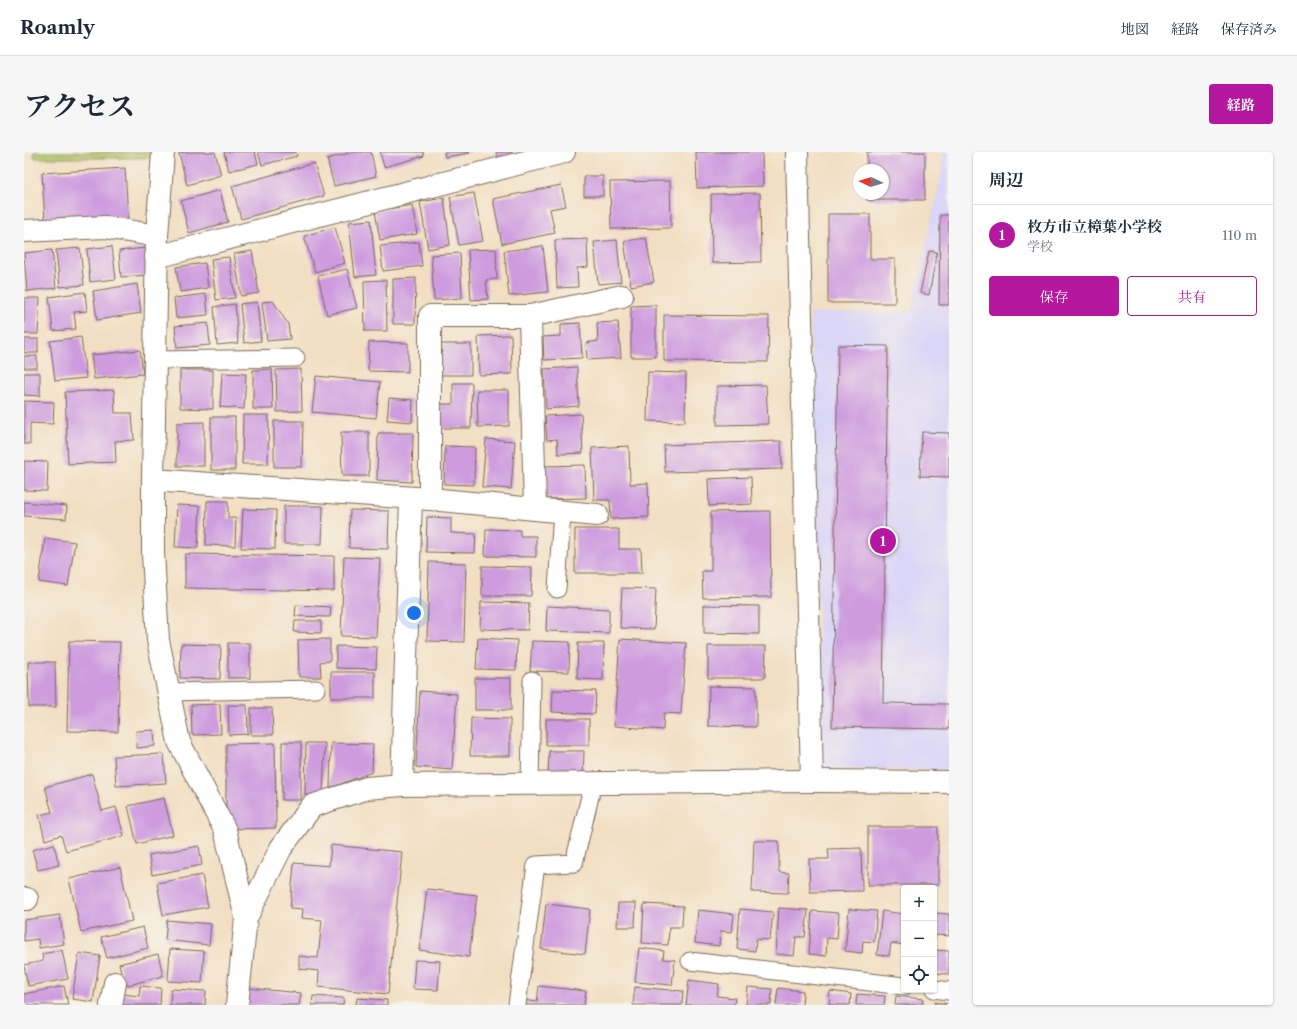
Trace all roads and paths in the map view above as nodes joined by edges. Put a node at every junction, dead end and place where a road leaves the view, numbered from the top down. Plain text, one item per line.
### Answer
1 (163, 152) edge
2 (564, 152) edge
3 (797, 152) edge
4 (24, 231) edge
5 (156, 247) junction
6 (622, 296) dead end
7 (530, 316) junction
8 (296, 358) dead end
9 (155, 360) junction
10 (153, 480) junction
11 (420, 499) junction
12 (535, 509) junction
13 (562, 512) junction
14 (597, 515) dead end
15 (557, 589) dead end
16 (532, 680) dead end
17 (316, 689) dead end
18 (169, 692) junction
19 (812, 781) junction
20 (949, 782) edge
21 (530, 784) junction
22 (593, 784) junction
23 (402, 785) junction
24 (246, 918) junction
25 (690, 961) dead end
26 (115, 983) dead end
27 (901, 986) edge
28 (937, 989) edge
29 (949, 991) edge
30 (111, 1005) edge
31 (237, 1005) edge
32 (517, 1005) edge

1 - 5 street
2 - 5 street
3 - 19 street
4 - 5 street
5 - 9 street
6 - 7 street
7 - 11 street
7 - 12 street
8 - 9 lane
9 - 10 street
10 - 11 street
10 - 18 street
11 - 12 street
11 - 23 street
12 - 13 street
13 - 14 street
13 - 15 lane
16 - 21 lane
17 - 18 lane
18 - 24 street
19 - 20 street
19 - 22 street
21 - 22 street
21 - 23 street
22 - 32 lane
23 - 24 street
24 - 31 street
25 - 27 lane
26 - 30 street
28 - 29 lane

